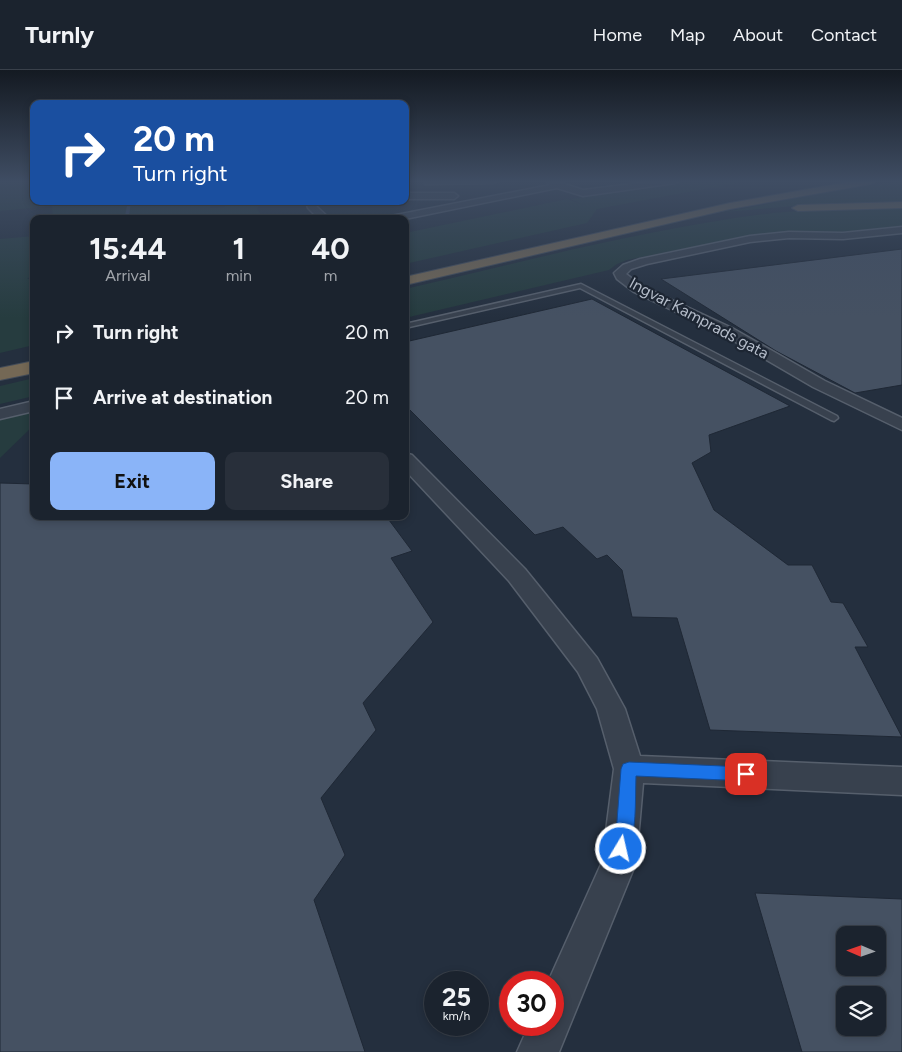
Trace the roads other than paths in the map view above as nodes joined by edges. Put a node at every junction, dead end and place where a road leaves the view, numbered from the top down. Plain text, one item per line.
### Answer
1 (594, 227) edge
2 (637, 227) edge
3 (902, 230) edge
4 (409, 268) edge
5 (409, 280) edge
6 (409, 325) edge
7 (30, 353) edge
8 (0, 360) edge
9 (30, 368) edge
10 (0, 374) edge
11 (30, 407) edge
12 (0, 414) edge
13 (834, 418) dead end
14 (902, 426) edge
15 (409, 463) edge
16 (629, 769) junction
17 (902, 781) edge
18 (564, 991) edge
19 (545, 1036) edge
20 (538, 1052) edge

1 - 4 highway
2 - 5 highway
3 - 14 street, Ingvar Kamprads gata
6 - 13 lane
7 - 8 highway
9 - 10 highway
11 - 12 street
15 - 16 street
16 - 17 street
16 - 18 street
19 - 20 street

